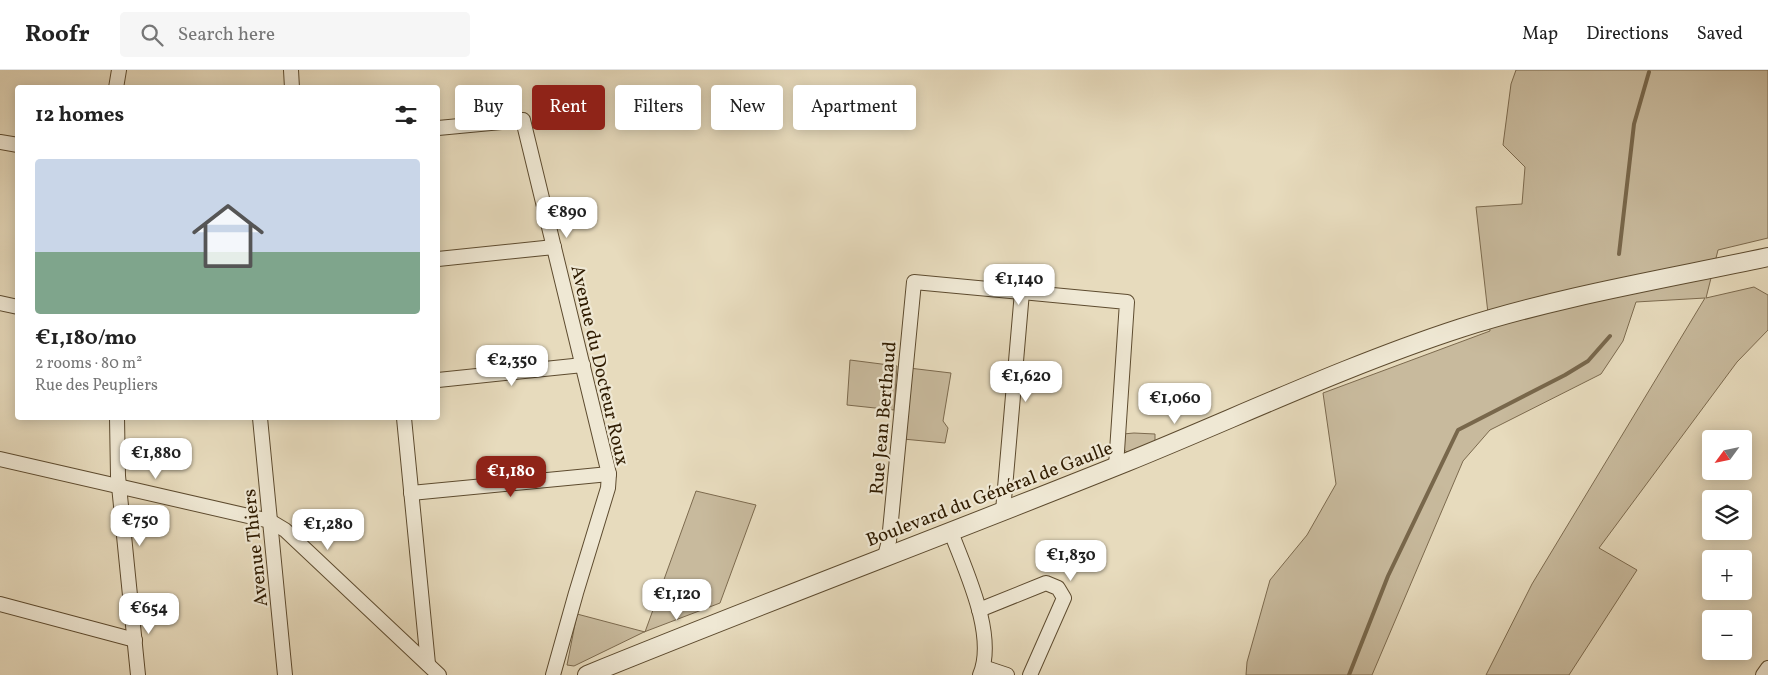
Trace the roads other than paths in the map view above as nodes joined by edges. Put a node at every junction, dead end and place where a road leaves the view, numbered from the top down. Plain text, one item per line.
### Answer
1 (119, 70) edge
2 (291, 70) edge
3 (116, 85) edge
4 (292, 85) edge
5 (440, 128) edge
6 (0, 142) edge
7 (15, 144) edge
8 (554, 247) junction
9 (440, 259) edge
10 (1763, 259) edge
11 (1022, 292) junction
12 (0, 303) edge
13 (15, 306) edge
14 (583, 365) junction
15 (440, 380) edge
16 (117, 420) edge
17 (260, 420) edge
18 (404, 420) edge
19 (0, 459) edge
20 (1116, 466) junction
21 (609, 474) junction
22 (119, 488) junction
23 (411, 493) junction
24 (1003, 511) junction
25 (270, 521) junction
26 (951, 532) junction
27 (885, 556) junction
28 (0, 604) edge
29 (979, 610) junction
30 (135, 640) junction
31 (428, 664) junction
32 (1768, 668) edge
33 (982, 671) edge
34 (138, 675) edge
35 (285, 675) edge
36 (439, 675) edge
37 (553, 675) edge
38 (587, 675) edge
39 (1007, 675) edge
40 (1030, 675) edge
41 (1763, 675) edge

1 - 3 street
2 - 4 street
5 - 8 street, Avenue du Docteur Roux
6 - 7 street
8 - 9 street
8 - 14 street, Avenue du Docteur Roux
10 - 20 street, Boulevard du Général de Gaulle
11 - 20 street
11 - 24 street
11 - 27 street, Rue Jean Berthaud
12 - 13 street
14 - 15 street
14 - 21 street, Avenue du Docteur Roux
16 - 22 street
17 - 25 street, Avenue Thiers
18 - 23 street
19 - 22 street
20 - 24 street, Boulevard du Général de Gaulle
21 - 23 street
21 - 37 street, Avenue du Docteur Roux
22 - 25 street
22 - 30 street
23 - 31 street
24 - 26 street, Boulevard du Général de Gaulle
25 - 31 street
25 - 35 street, Avenue Thiers
26 - 27 street, Boulevard du Général de Gaulle
26 - 29 street
27 - 38 street, Boulevard du Général de Gaulle
28 - 30 street
29 - 33 street
29 - 40 street
30 - 34 street
31 - 36 street
32 - 41 street
33 - 39 street

